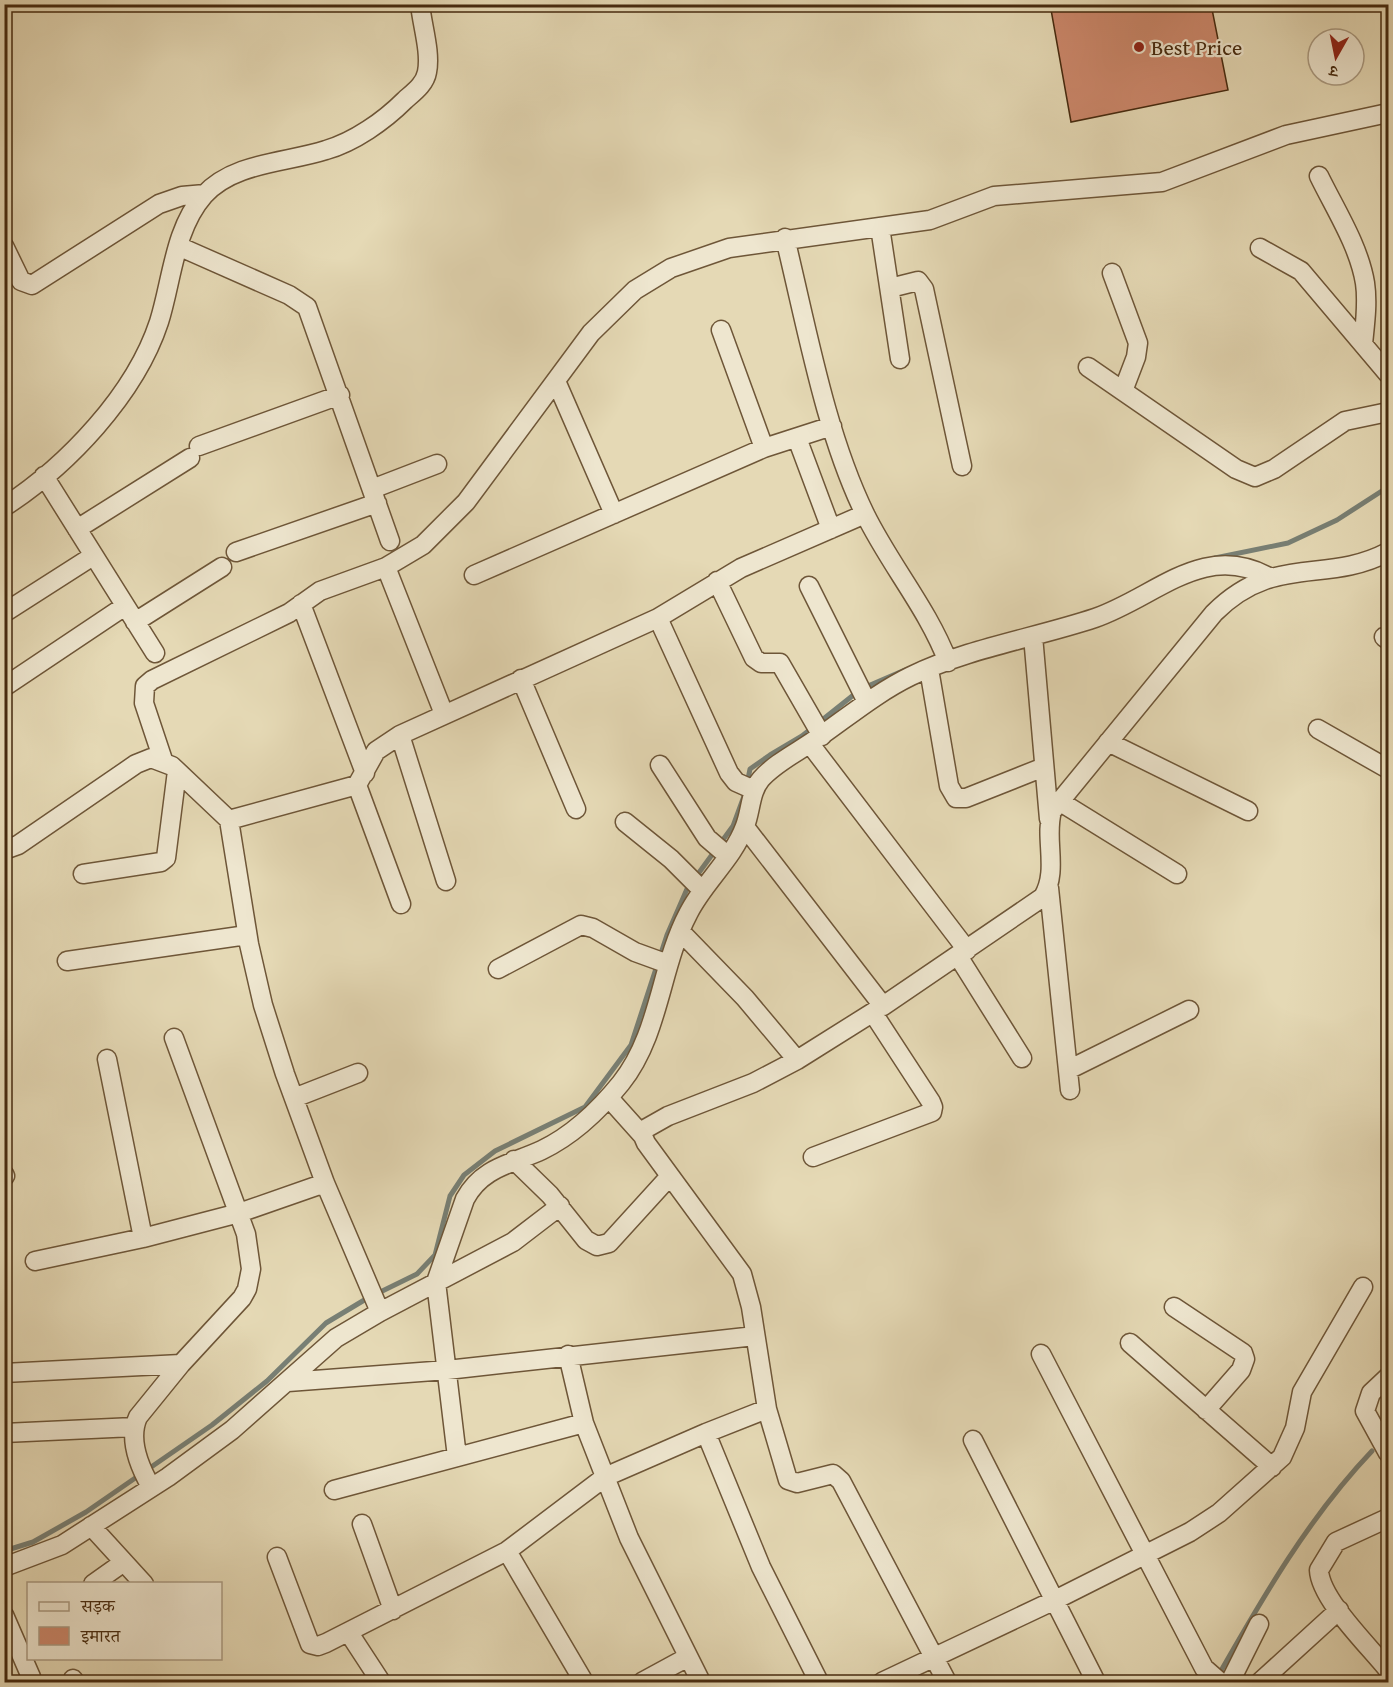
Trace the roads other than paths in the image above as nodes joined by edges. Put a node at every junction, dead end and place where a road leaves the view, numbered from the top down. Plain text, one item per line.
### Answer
1 (420, 4) edge
2 (1389, 113) edge
3 (1319, 176) dead end
4 (205, 194) junction
5 (880, 227) junction
6 (785, 238) junction
7 (4, 246) edge
8 (178, 246) junction
9 (1260, 248) dead end
10 (1112, 273) dead end
11 (890, 288) junction
12 (720, 330) dead end
13 (1363, 344) junction
14 (900, 359) dead end
15 (1088, 367) dead end
16 (1389, 374) edge
17 (556, 381) junction
18 (1123, 391) junction
19 (340, 395) junction
20 (1389, 412) edge
21 (832, 426) junction
22 (797, 438) junction
23 (764, 448) junction
24 (437, 464) dead end
25 (962, 466) dead end
26 (44, 476) junction
27 (375, 496) junction
28 (4, 507) edge
29 (614, 514) junction
30 (865, 514) junction
31 (77, 529) junction
32 (831, 529) junction
33 (390, 541) dead end
34 (236, 552) dead end
35 (1389, 552) edge
36 (93, 556) junction
37 (222, 567) dead end
38 (386, 567) junction
39 (474, 575) dead end
40 (1269, 578) junction
41 (717, 581) junction
42 (809, 586) dead end
43 (301, 604) junction
44 (4, 614) edge
45 (130, 614) junction
46 (658, 618) junction
47 (1033, 636) junction
48 (155, 653) dead end
49 (945, 656) junction
50 (928, 669) junction
51 (520, 680) junction
52 (4, 687) edge
53 (863, 694) junction
54 (444, 714) junction
55 (1318, 729) dead end
56 (816, 733) junction
57 (400, 735) junction
58 (1108, 742) junction
59 (170, 765) junction
60 (660, 765) dead end
61 (1044, 767) junction
62 (1389, 769) edge
63 (361, 779) junction
64 (749, 788) junction
65 (1059, 801) junction
66 (576, 809) dead end
67 (1248, 811) dead end
68 (229, 820) junction
69 (1049, 821) junction
70 (625, 822) dead end
71 (745, 827) junction
72 (4, 850) edge
73 (721, 851) junction
74 (83, 874) dead end
75 (1177, 874) dead end
76 (446, 880) dead end
77 (696, 883) junction
78 (1049, 888) junction
79 (401, 904) dead end
80 (680, 931) junction
81 (247, 935) junction
82 (962, 953) junction
83 (67, 961) dead end
84 (660, 962) junction
85 (498, 969) dead end
86 (878, 1009) junction
87 (1189, 1010) dead end
88 (174, 1038) dead end
89 (1022, 1058) dead end
90 (107, 1059) dead end
91 (797, 1060) junction
92 (1068, 1070) junction
93 (358, 1073) dead end
94 (1070, 1090) dead end
95 (294, 1098) junction
96 (609, 1098) junction
97 (643, 1136) junction
98 (813, 1157) dead end
99 (514, 1160) junction
100 (670, 1176) junction
101 (325, 1183) junction
102 (560, 1206) junction
103 (239, 1213) junction
104 (143, 1238) junction
105 (35, 1261) dead end
106 (436, 1282) junction
107 (1363, 1287) dead end
108 (1174, 1307) dead end
109 (378, 1309) junction
110 (755, 1336) junction
111 (1130, 1343) dead end
112 (568, 1354) junction
113 (1041, 1354) dead end
114 (181, 1364) junction
115 (447, 1370) junction
116 (4, 1373) edge
117 (1389, 1377) edge
118 (288, 1382) junction
119 (767, 1409) junction
120 (1206, 1410) junction
121 (584, 1423) junction
122 (134, 1427) junction
123 (4, 1433) edge
124 (706, 1433) junction
125 (973, 1440) dead end
126 (1384, 1447) edge
127 (457, 1457) junction
128 (1272, 1467) junction
129 (146, 1477) junction
130 (605, 1477) junction
131 (334, 1490) dead end
132 (1389, 1518) edge
133 (362, 1524) dead end
134 (91, 1526) junction
135 (507, 1551) junction
136 (1147, 1554) junction
137 (277, 1557) dead end
138 (124, 1562) junction
139 (4, 1566) edge
140 (96, 1582) edge
141 (142, 1582) edge
142 (1055, 1600) junction
143 (393, 1610) junction
144 (1339, 1610) junction
145 (4, 1616) edge
146 (1259, 1624) dead end
147 (349, 1633) junction
148 (688, 1658) junction
149 (935, 1658) junction
150 (1389, 1670) edge
151 (32, 1677) dead end
152 (1221, 1681) edge
153 (381, 1683) edge
154 (584, 1683) edge
155 (642, 1683) edge
156 (701, 1683) edge
157 (819, 1683) edge
158 (882, 1683) edge
159 (947, 1683) edge
160 (1096, 1683) edge
161 (1260, 1683) edge

1 - 4 street
2 - 5 street
3 - 13 street
4 - 7 street
4 - 8 street
5 - 6 street
5 - 11 street
6 - 17 street
6 - 21 street
8 - 19 street
8 - 26 street
9 - 13 street
10 - 18 street
11 - 14 street
11 - 25 street
12 - 23 street
13 - 16 street
15 - 18 street
17 - 29 street
17 - 38 street
18 - 20 street
19 - 27 street
19 - 31 street
21 - 22 street
21 - 30 street
22 - 23 street
22 - 32 street
23 - 29 street
24 - 27 street
26 - 28 street
26 - 31 street
27 - 33 street
27 - 34 street
29 - 39 street
30 - 32 street
30 - 49 street
31 - 36 street
32 - 41 street
35 - 40 street
36 - 44 street
36 - 45 street
37 - 45 street
38 - 43 street
38 - 54 street
40 - 47 street
40 - 58 street
41 - 46 street
41 - 56 street
42 - 53 street
43 - 59 street
43 - 63 street
45 - 48 street
45 - 52 street
46 - 51 street
46 - 64 street
47 - 49 street
47 - 61 street
49 - 50 street
50 - 53 street
50 - 61 street
51 - 54 street
51 - 66 street
53 - 56 street
54 - 57 street
55 - 62 street
56 - 64 street
56 - 82 street
57 - 63 street
57 - 76 street
58 - 65 street
58 - 67 street
59 - 68 street
59 - 72 street
59 - 74 street
60 - 73 street
61 - 69 street
63 - 68 street
63 - 79 street
64 - 71 street
65 - 69 street
65 - 75 street
68 - 81 street
69 - 78 street
70 - 77 street
71 - 73 street
71 - 86 street
73 - 77 street
77 - 80 street
78 - 82 street
78 - 92 street
80 - 84 street
80 - 91 street
81 - 83 street
81 - 95 street
82 - 86 street
82 - 89 street
84 - 85 street
84 - 96 street
86 - 91 street
86 - 98 street
87 - 92 street
88 - 103 street
90 - 104 street
91 - 97 street
92 - 94 street
93 - 95 street
95 - 101 street
96 - 97 street
96 - 99 street
97 - 100 street
99 - 102 street
99 - 106 street
100 - 102 street
100 - 110 street
101 - 103 street
101 - 109 street
102 - 106 street
103 - 104 street
103 - 114 street
104 - 105 street
106 - 109 street
106 - 115 street
107 - 128 street
108 - 120 street
109 - 118 street
110 - 112 street
110 - 119 street
111 - 120 street
112 - 115 street
112 - 121 street
113 - 136 street
114 - 116 street
114 - 122 street
115 - 118 street
115 - 127 street
117 - 126 street
118 - 129 street
119 - 124 street
119 - 149 street
120 - 128 street
121 - 127 street
121 - 130 street
122 - 123 street
122 - 129 street
124 - 130 street
124 - 157 street
125 - 142 street
127 - 131 street
128 - 136 street
129 - 134 street
130 - 135 street
130 - 148 street
132 - 144 street
133 - 143 street
134 - 138 street
134 - 139 street
135 - 143 street
135 - 154 street
136 - 142 street
136 - 152 street
137 - 147 street
138 - 140 street
138 - 141 street
142 - 149 street
142 - 160 street
143 - 147 street
144 - 150 street
144 - 161 street
145 - 151 street
146 - 152 street
147 - 153 street
148 - 155 street
148 - 156 street
149 - 158 street
149 - 159 street

